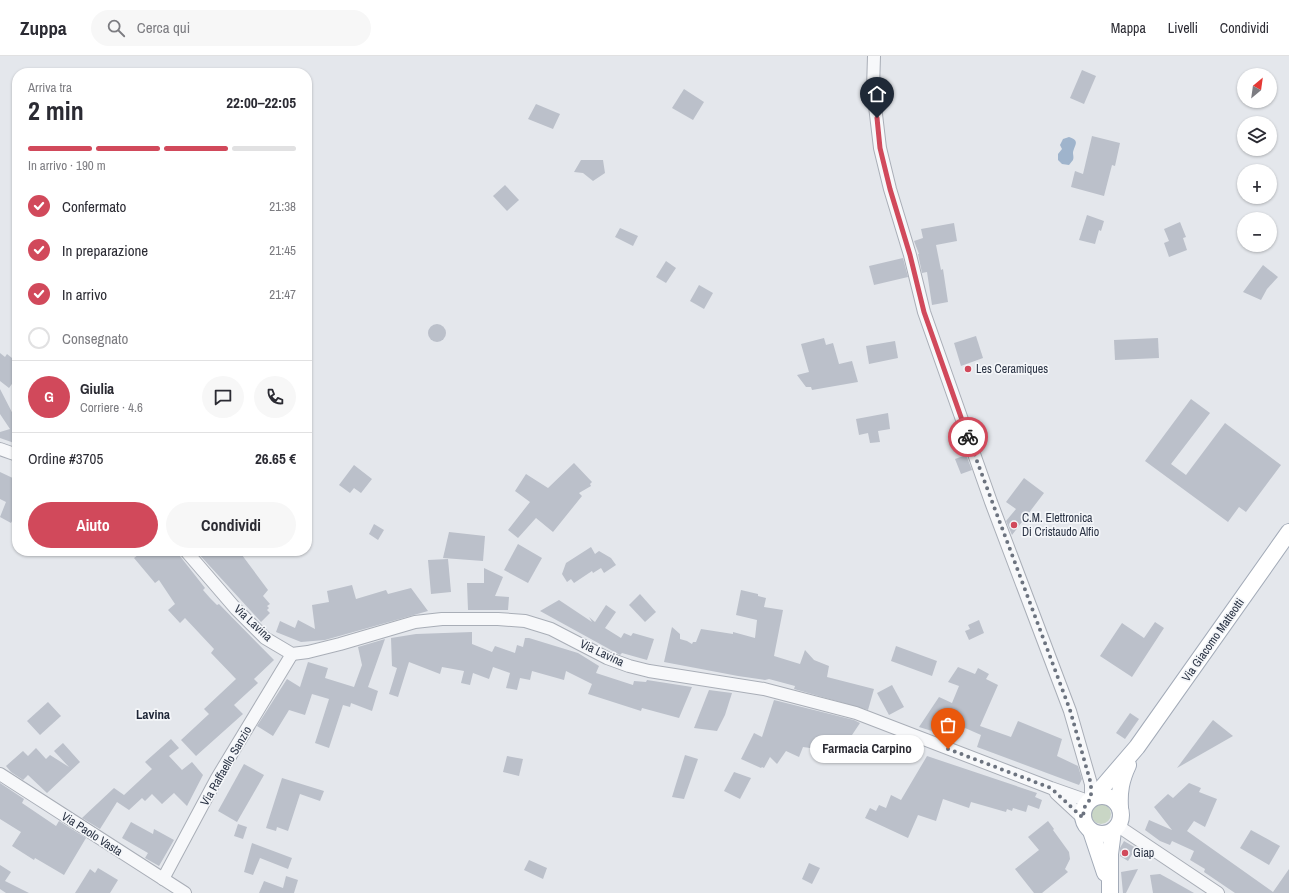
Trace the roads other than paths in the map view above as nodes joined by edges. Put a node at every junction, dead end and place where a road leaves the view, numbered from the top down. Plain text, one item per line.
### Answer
1 (874, 56) edge
2 (0, 449) edge
3 (12, 453) edge
4 (1289, 532) edge
5 (190, 556) edge
6 (292, 654) junction
7 (1137, 747) junction
8 (0, 774) edge
9 (1051, 788) junction
10 (1091, 799) junction
11 (1120, 808) junction
12 (1087, 824) junction
13 (1116, 828) junction
14 (163, 879) junction
15 (1109, 889) edge
16 (185, 893) edge
17 (1218, 893) edge

1 - 10 street
2 - 3 street
4 - 7 main road, Via Giacomo Matteotti
5 - 6 street, Via Lavina
6 - 9 street, Via Lavina
6 - 14 street, Via Raffaello Sanzio
7 - 10 main road
7 - 11 main road
8 - 14 street, Via Paolo Vasta
9 - 10 street, Via Lavina
9 - 12 street
10 - 11 main road
10 - 12 main road
11 - 13 main road
12 - 13 main road
12 - 15 main road
13 - 15 main road
13 - 17 street
14 - 16 street, Via Paolo Vasta

